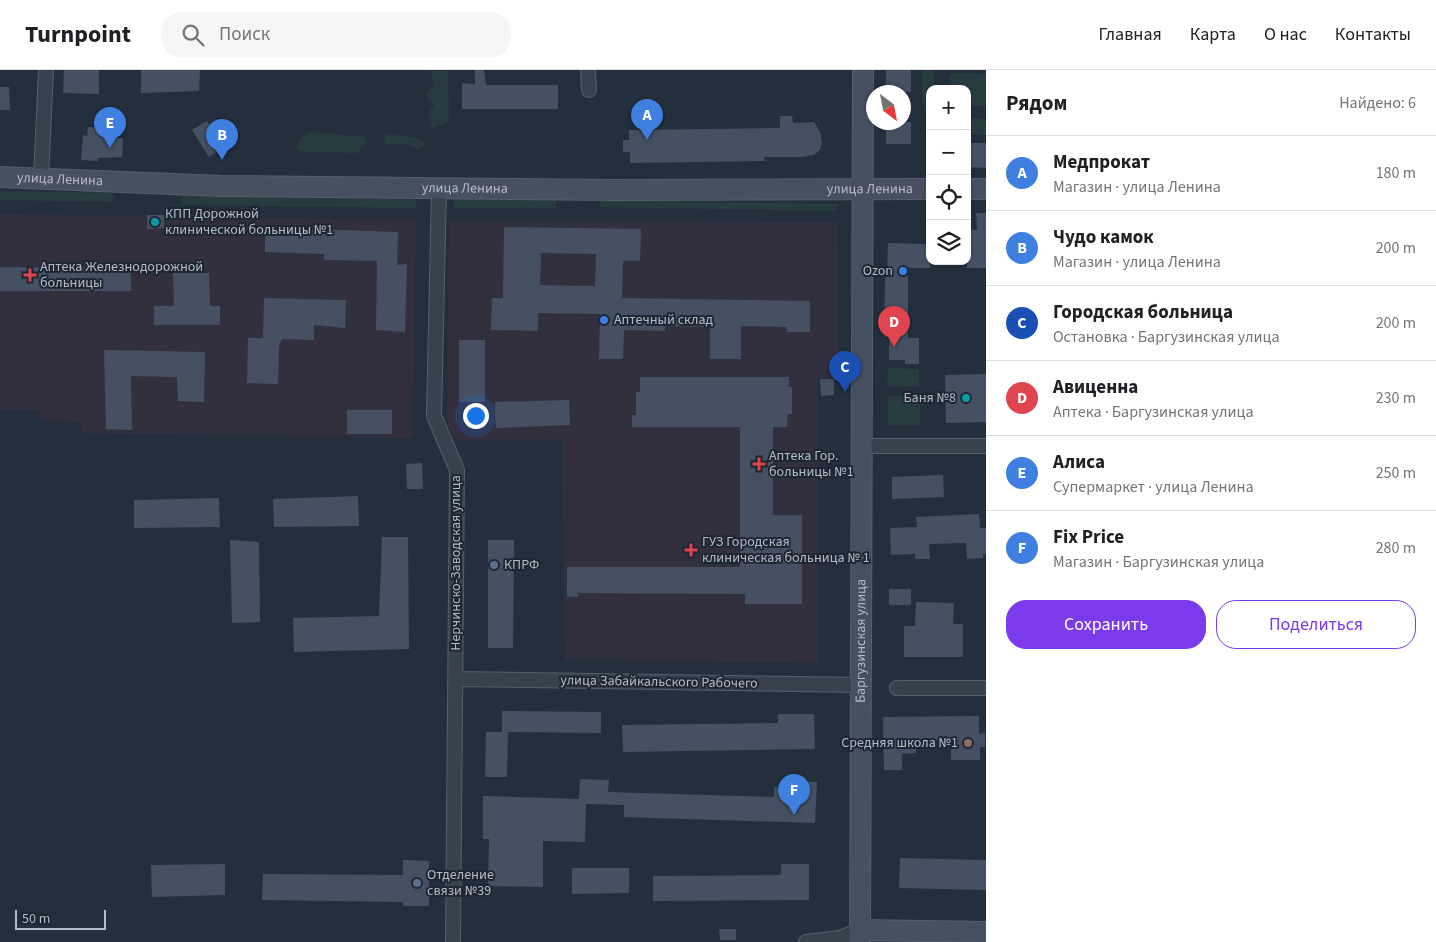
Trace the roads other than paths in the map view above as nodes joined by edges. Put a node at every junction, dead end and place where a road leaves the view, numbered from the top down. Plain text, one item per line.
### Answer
1 (46, 70) edge
2 (588, 70) edge
3 (863, 70) edge
4 (589, 90) dead end
5 (0, 177) edge
6 (41, 178) junction
7 (439, 188) junction
8 (863, 189) junction
9 (926, 189) edge
10 (971, 189) edge
11 (986, 189) edge
12 (862, 446) junction
13 (986, 446) edge
14 (456, 679) junction
15 (861, 685) junction
16 (897, 688) dead end
17 (986, 688) edge
18 (986, 932) edge
19 (860, 936) edge
20 (453, 942) edge
21 (806, 942) edge

1 - 6 street
2 - 4 street
3 - 8 main road, Баргузинская улица
5 - 6 main road, улица Ленина
6 - 7 main road, улица Ленина
7 - 8 main road, улица Ленина
7 - 14 street, Нерчинско-Заводская улица
8 - 9 main road, улица Ленина
8 - 12 main road, Баргузинская улица
10 - 11 main road
12 - 13 street
12 - 15 main road, Баргузинская улица
14 - 15 street, улица Забайкальского Рабочего
14 - 20 street, Нерчинско-Заводская улица
15 - 19 main road, Баргузинская улица
16 - 17 street
18 - 19 main road
19 - 21 street

